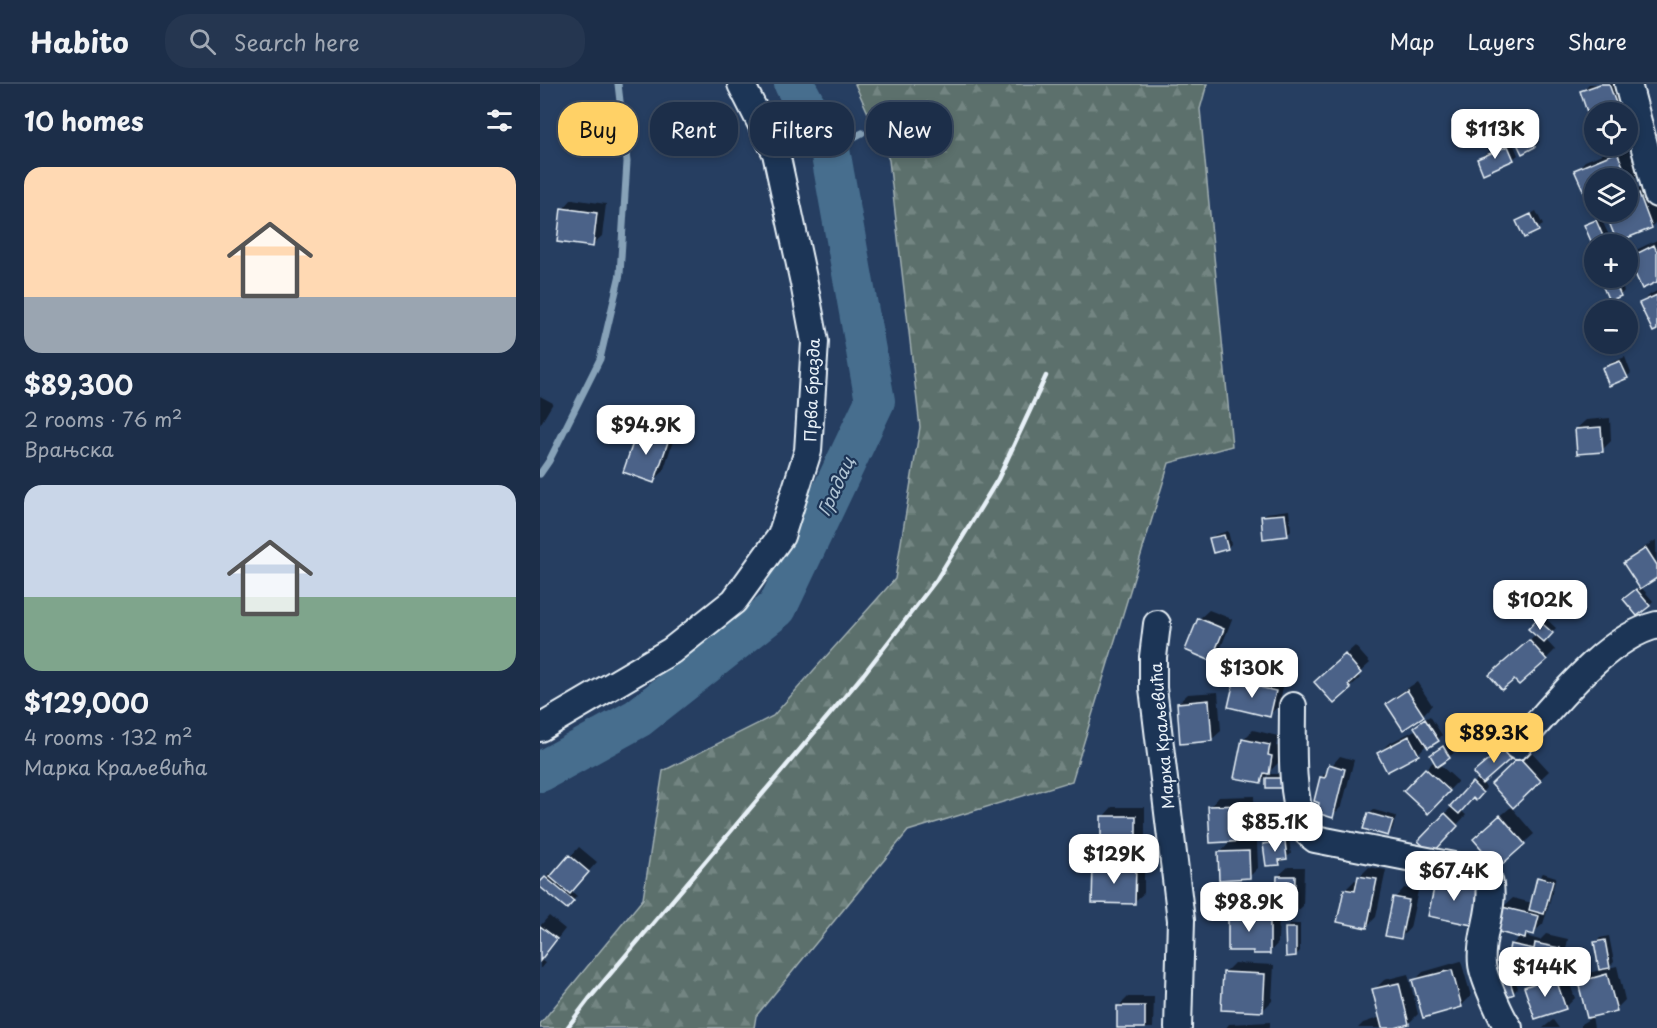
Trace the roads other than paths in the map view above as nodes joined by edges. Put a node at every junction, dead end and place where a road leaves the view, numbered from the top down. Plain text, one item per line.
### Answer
1 (741, 84) edge
2 (1628, 84) edge
3 (1657, 194) edge
4 (1157, 624) dead end
5 (1657, 625) edge
6 (1293, 706) dead end
7 (540, 728) edge
8 (1517, 746) dead end
9 (1503, 1027) edge
10 (1178, 1028) edge

1 - 7 street, Прва бразда
2 - 3 street
4 - 10 street, Марка Краљевића
5 - 8 street
6 - 9 street

